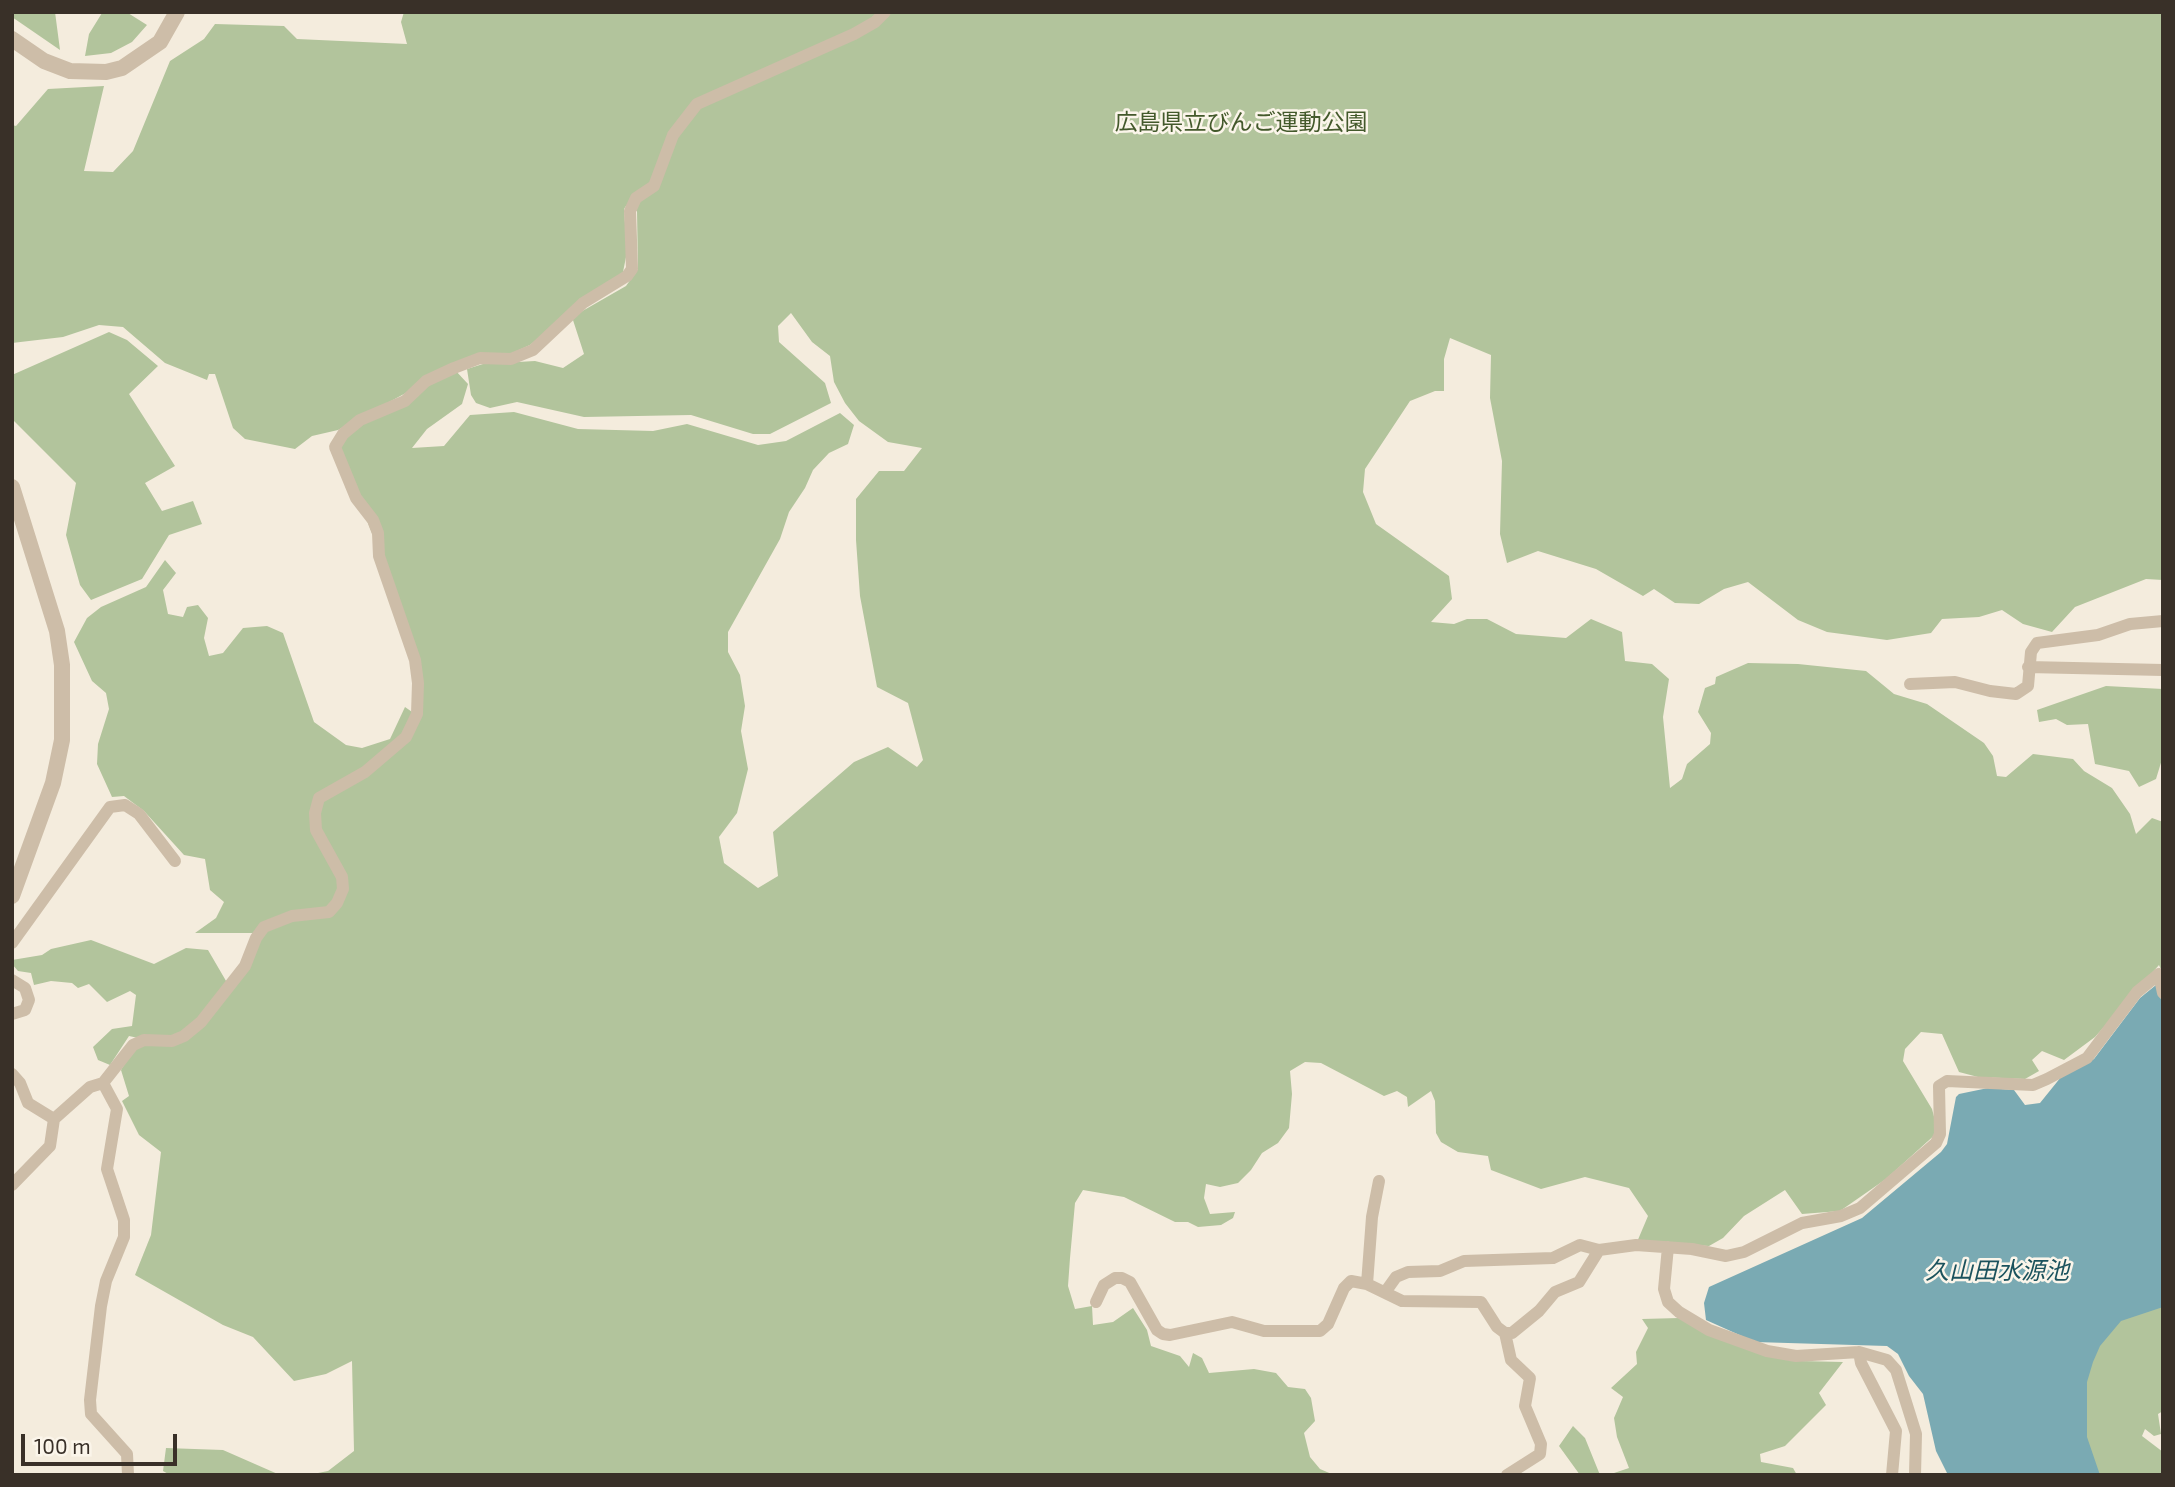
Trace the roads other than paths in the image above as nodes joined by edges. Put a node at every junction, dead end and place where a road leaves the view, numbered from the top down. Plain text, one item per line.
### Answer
1 (177, 12) edge
2 (885, 12) edge
3 (12, 39) edge
4 (12, 486) edge
5 (2163, 621) edge
6 (2028, 667) junction
7 (2163, 670) edge
8 (1910, 684) dead end
9 (175, 862) dead end
10 (12, 896) edge
11 (12, 943) edge
12 (12, 980) edge
13 (2163, 993) edge
14 (12, 1014) edge
15 (12, 1074) edge
16 (103, 1083) junction
17 (54, 1119) junction
18 (1379, 1181) dead end
19 (12, 1185) edge
20 (1668, 1247) junction
21 (1599, 1250) junction
22 (1367, 1284) junction
23 (1386, 1292) junction
24 (1096, 1302) dead end
25 (1505, 1333) junction
26 (1859, 1352) junction
27 (128, 1475) edge
28 (1507, 1475) edge
29 (1892, 1475) edge
30 (1914, 1475) edge

1 - 3 street
2 - 16 street
4 - 10 street
5 - 6 street
6 - 7 street
6 - 8 street
9 - 11 street
12 - 14 street
13 - 20 street
15 - 17 street
16 - 17 street
16 - 27 street
17 - 19 street
18 - 22 street
20 - 21 street
20 - 26 street
21 - 23 street
21 - 25 street
22 - 23 street
22 - 24 street
23 - 25 street
25 - 28 street
26 - 29 street
26 - 30 street

